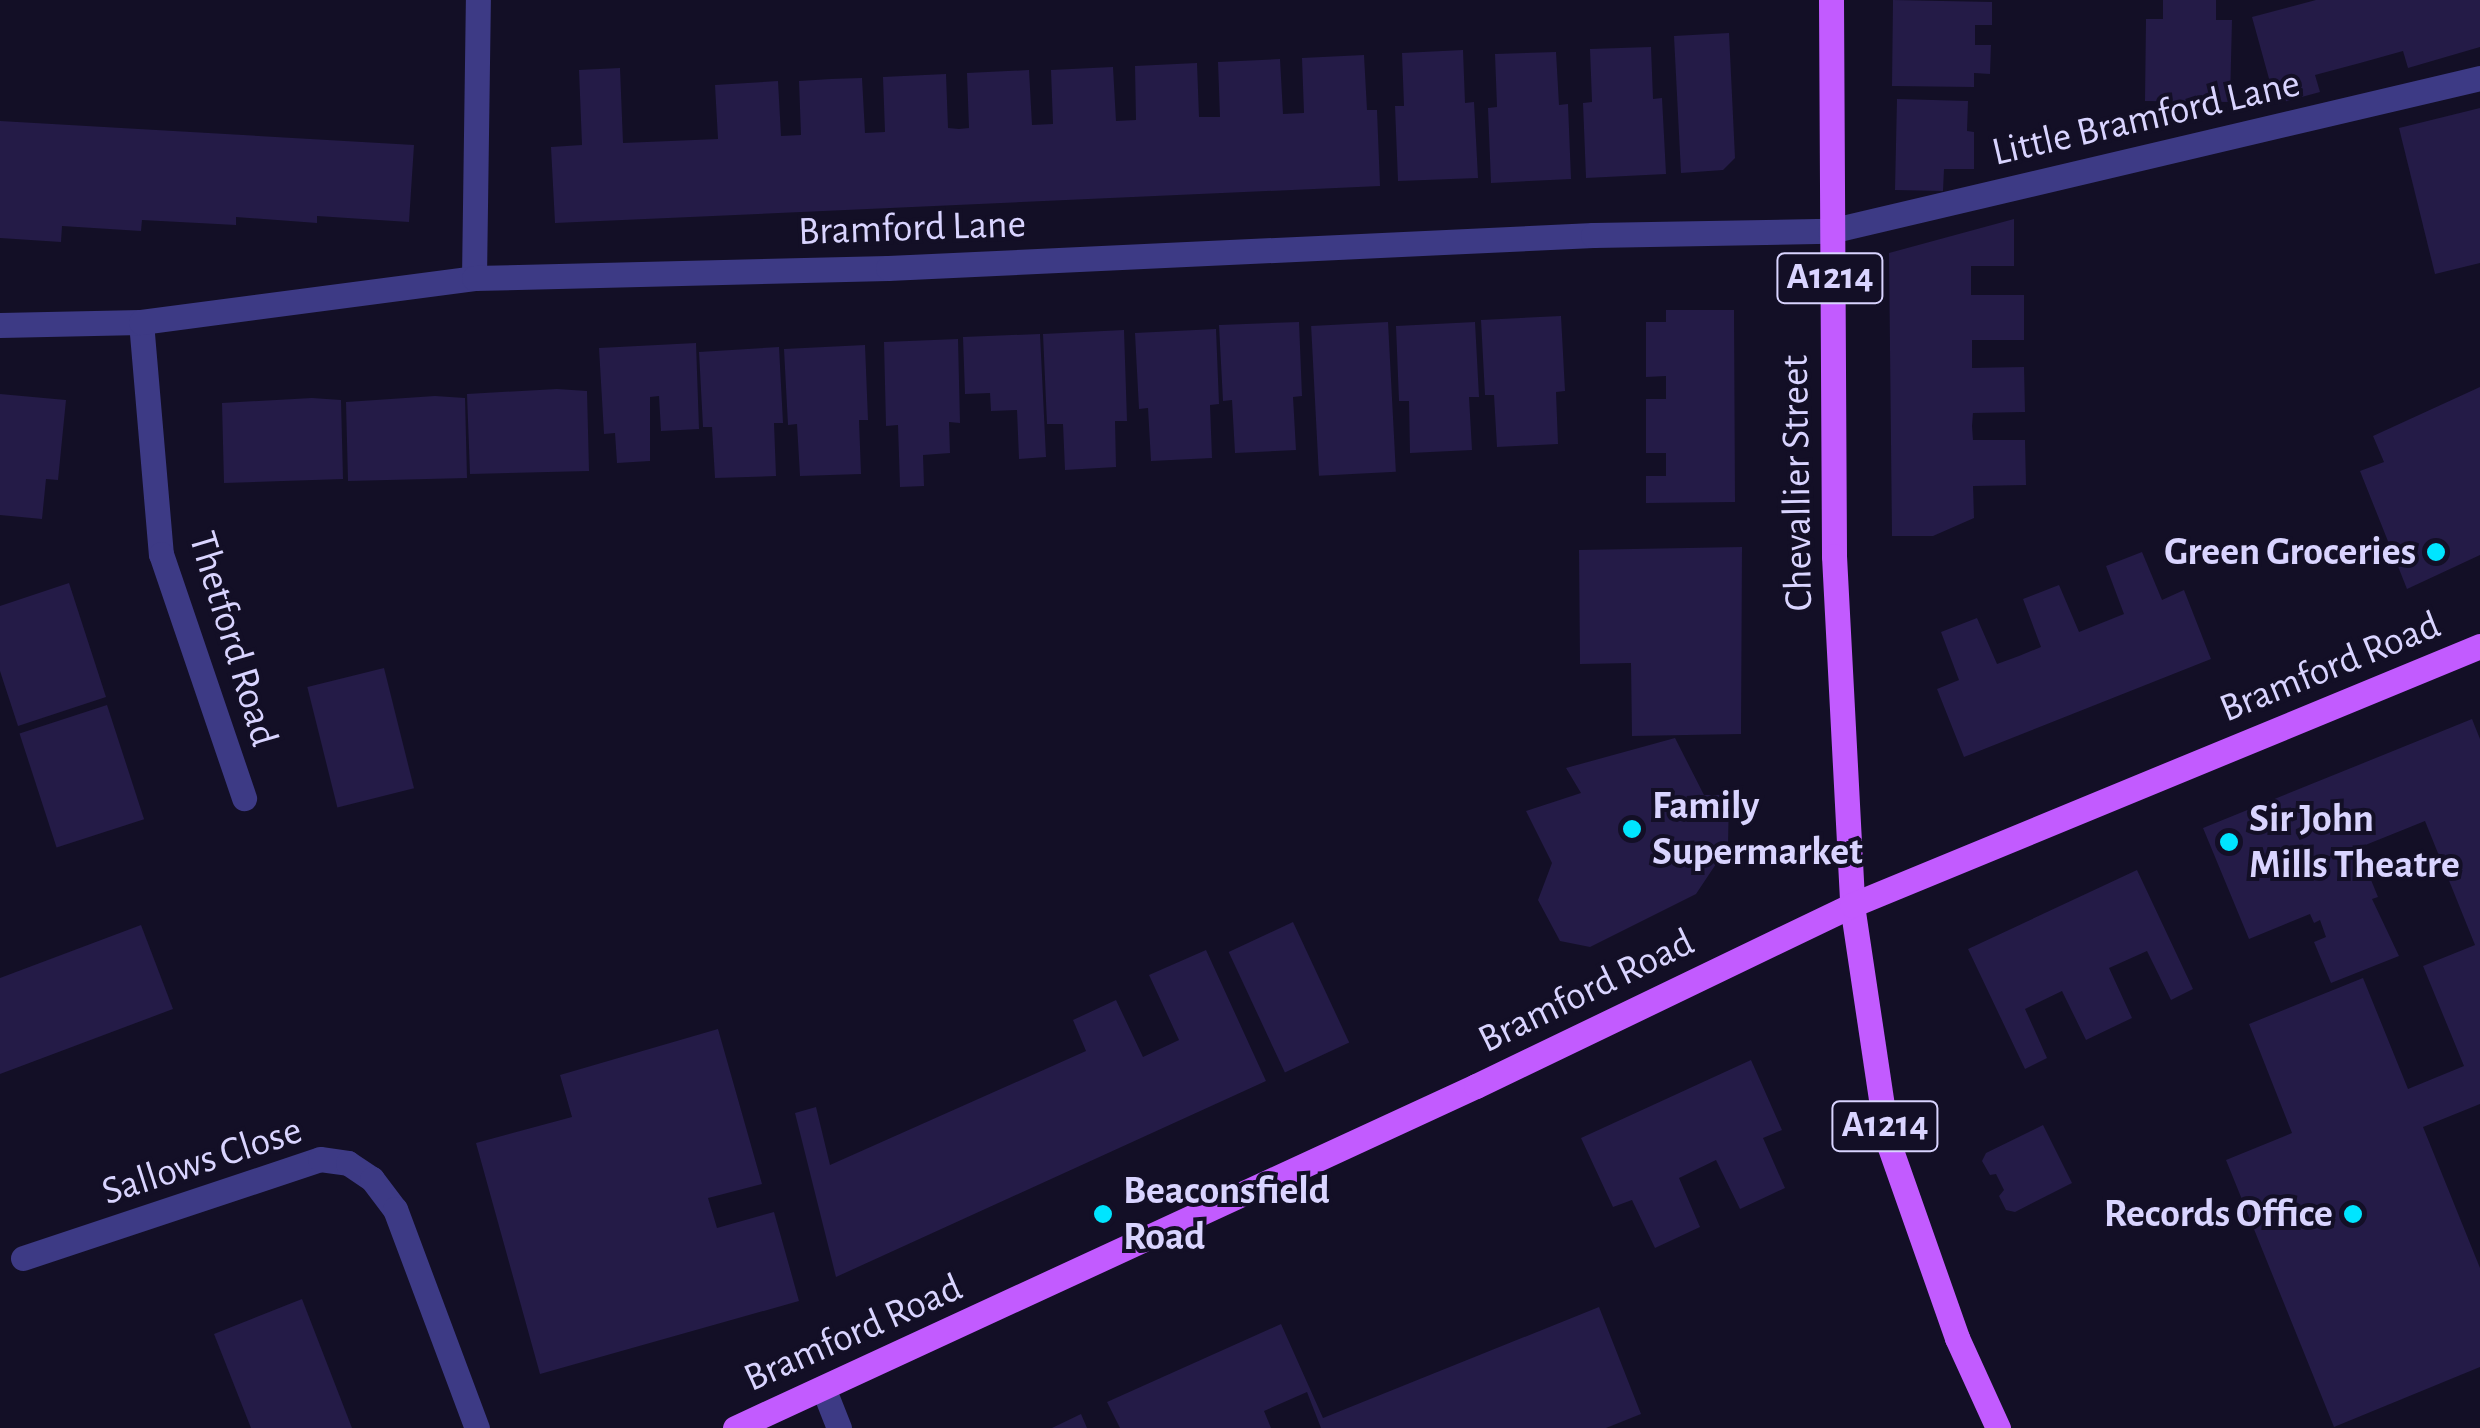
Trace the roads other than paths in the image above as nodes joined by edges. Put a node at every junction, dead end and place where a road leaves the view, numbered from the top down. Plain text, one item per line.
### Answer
1 (478, 0) edge
2 (1831, 0) edge
3 (2480, 78) edge
4 (1830, 231) junction
5 (474, 278) junction
6 (140, 322) junction
7 (0, 325) edge
8 (2480, 646) edge
9 (244, 798) dead end
10 (1852, 905) junction
11 (23, 1258) dead end
12 (824, 1390) junction
13 (477, 1428) edge
14 (735, 1428) edge
15 (839, 1428) edge
16 (1998, 1428) edge

1 - 5 street
2 - 4 main road, Chevallier Street / A1214
3 - 4 street, Little Bramford Lane
4 - 5 street, Bramford Lane
4 - 10 main road, Chevallier Street / A1214
5 - 6 street, Bramford Lane
6 - 7 street, Bramford Lane
6 - 9 street, Thetford Road
8 - 10 main road, Bramford Road
10 - 12 main road, Bramford Road
10 - 16 main road, A1214
11 - 13 street, Sallows Close
12 - 14 main road, Bramford Road
12 - 15 street

